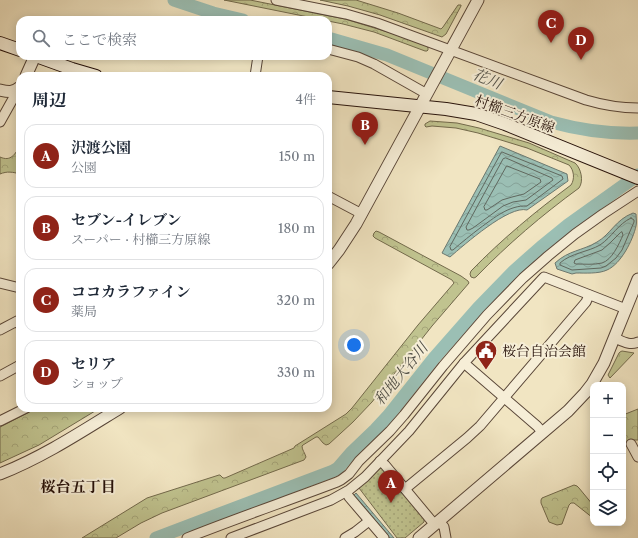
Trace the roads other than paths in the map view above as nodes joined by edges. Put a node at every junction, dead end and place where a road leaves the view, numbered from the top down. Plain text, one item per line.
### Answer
1 (276, 0) edge
2 (478, 0) edge
3 (0, 43) edge
4 (16, 49) edge
5 (332, 50) edge
6 (450, 51) junction
7 (33, 60) edge
8 (46, 60) edge
9 (257, 60) edge
10 (28, 72) edge
11 (82, 72) edge
12 (256, 72) edge
13 (0, 90) edge
14 (16, 90) edge
15 (429, 90) junction
16 (16, 92) edge
17 (332, 97) edge
18 (420, 106) junction
19 (638, 108) edge
20 (0, 122) edge
21 (638, 178) edge
22 (638, 191) edge
23 (332, 198) edge
24 (362, 214) junction
25 (332, 259) edge
26 (638, 279) edge
27 (0, 283) edge
28 (16, 287) edge
29 (589, 295) junction
30 (626, 309) junction
31 (16, 322) edge
32 (0, 330) edge
33 (615, 338) junction
34 (638, 342) edge
35 (464, 363) junction
36 (16, 367) edge
37 (0, 376) edge
38 (504, 398) junction
39 (18, 412) edge
40 (113, 412) edge
41 (0, 421) edge
42 (543, 433) junction
43 (631, 444) dead end
44 (638, 457) edge
45 (380, 461) junction
46 (0, 474) edge
47 (405, 489) junction
48 (346, 492) junction
49 (369, 521) junction
50 (437, 523) junction
51 (187, 538) edge
52 (232, 538) edge
53 (345, 538) edge
54 (384, 538) edge
55 (419, 538) edge
56 (446, 538) edge

1 - 6 street
2 - 6 street
3 - 4 main road
5 - 15 street
6 - 15 street
6 - 19 street
7 - 10 street
8 - 11 main road
9 - 12 street
13 - 14 street
15 - 18 street
16 - 20 street
17 - 18 main road, 村櫛三方原線
18 - 21 main road, 村櫛三方原線
18 - 24 street
22 - 51 street
23 - 24 street
24 - 25 street
26 - 30 street
27 - 28 street
29 - 30 street
29 - 35 street
29 - 38 street
30 - 33 street
31 - 32 street
33 - 34 street
33 - 42 street
35 - 38 street
35 - 45 street
36 - 37 street
38 - 42 street
38 - 47 street
39 - 41 street
40 - 46 street
42 - 50 street
43 - 44 street
45 - 47 street
45 - 48 street
47 - 50 street
48 - 49 street
48 - 52 street
49 - 53 street
49 - 54 street
50 - 55 street
50 - 56 street

